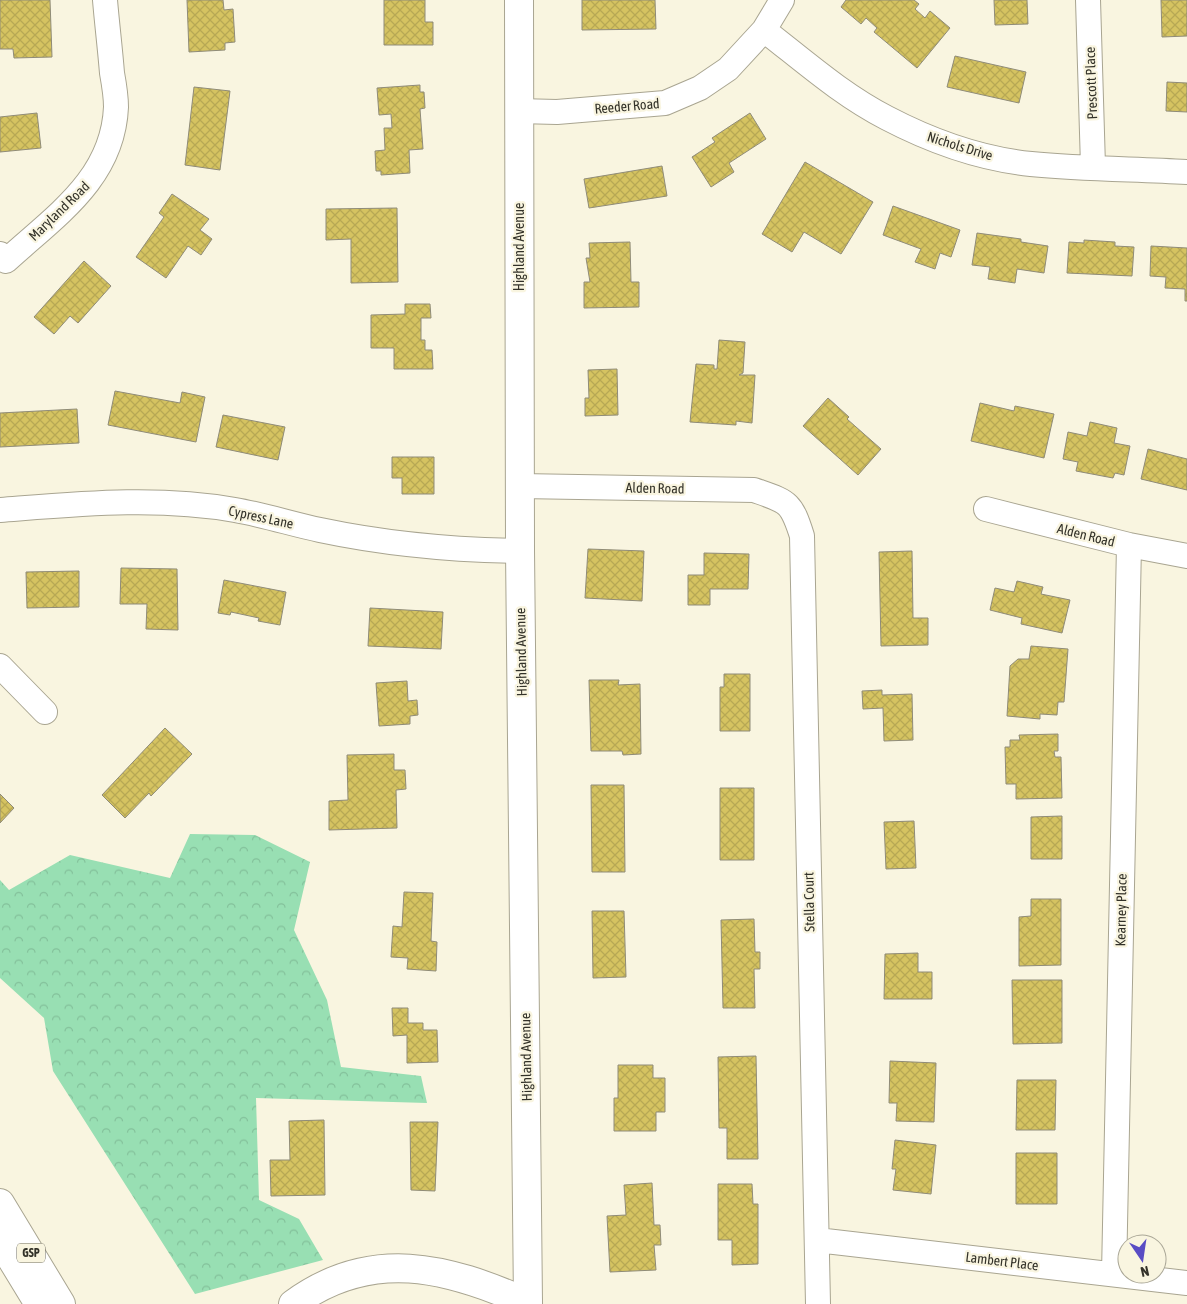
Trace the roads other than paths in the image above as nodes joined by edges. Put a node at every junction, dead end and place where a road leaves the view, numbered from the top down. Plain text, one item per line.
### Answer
1 (105, 0) edge
2 (519, 0) edge
3 (782, 0) edge
4 (1088, 0) edge
5 (764, 30) junction
6 (518, 111) junction
7 (1094, 166) junction
8 (1187, 172) edge
9 (0, 254) edge
10 (520, 486) junction
11 (787, 503) joint
12 (986, 509) dead end
13 (0, 510) edge
14 (1129, 546) junction
15 (520, 551) junction
16 (1187, 556) edge
17 (0, 666) edge
18 (45, 712) dead end
19 (0, 1203) edge
20 (0, 1240) edge
21 (816, 1240) junction
22 (1114, 1274) junction
23 (1187, 1283) edge
24 (528, 1303) edge
25 (39, 1304) edge
26 (62, 1304) edge
27 (293, 1304) edge
28 (818, 1304) edge

1 - 9 street, Maryland Road
2 - 6 main road, Highland Avenue
3 - 5 street, Reeder Road
4 - 7 street, Prescott Place
5 - 6 street, Reeder Road
5 - 7 street, Nichols Drive
6 - 10 main road, Highland Avenue
7 - 8 street, Nichols Drive
10 - 11 street, Alden Road
10 - 15 main road, Highland Avenue
11 - 21 street, Stella Court
12 - 14 street, Alden Road
13 - 15 street, Cypress Lane
14 - 16 street, Alden Road
14 - 22 street, Kearney Place
15 - 24 main road, Highland Avenue
17 - 18 street
19 - 26 main road, GSP
20 - 25 main road, GSP
21 - 22 street, Lambert Place
21 - 28 street, Stella Court
22 - 23 street, Lambert Place
24 - 27 main road

